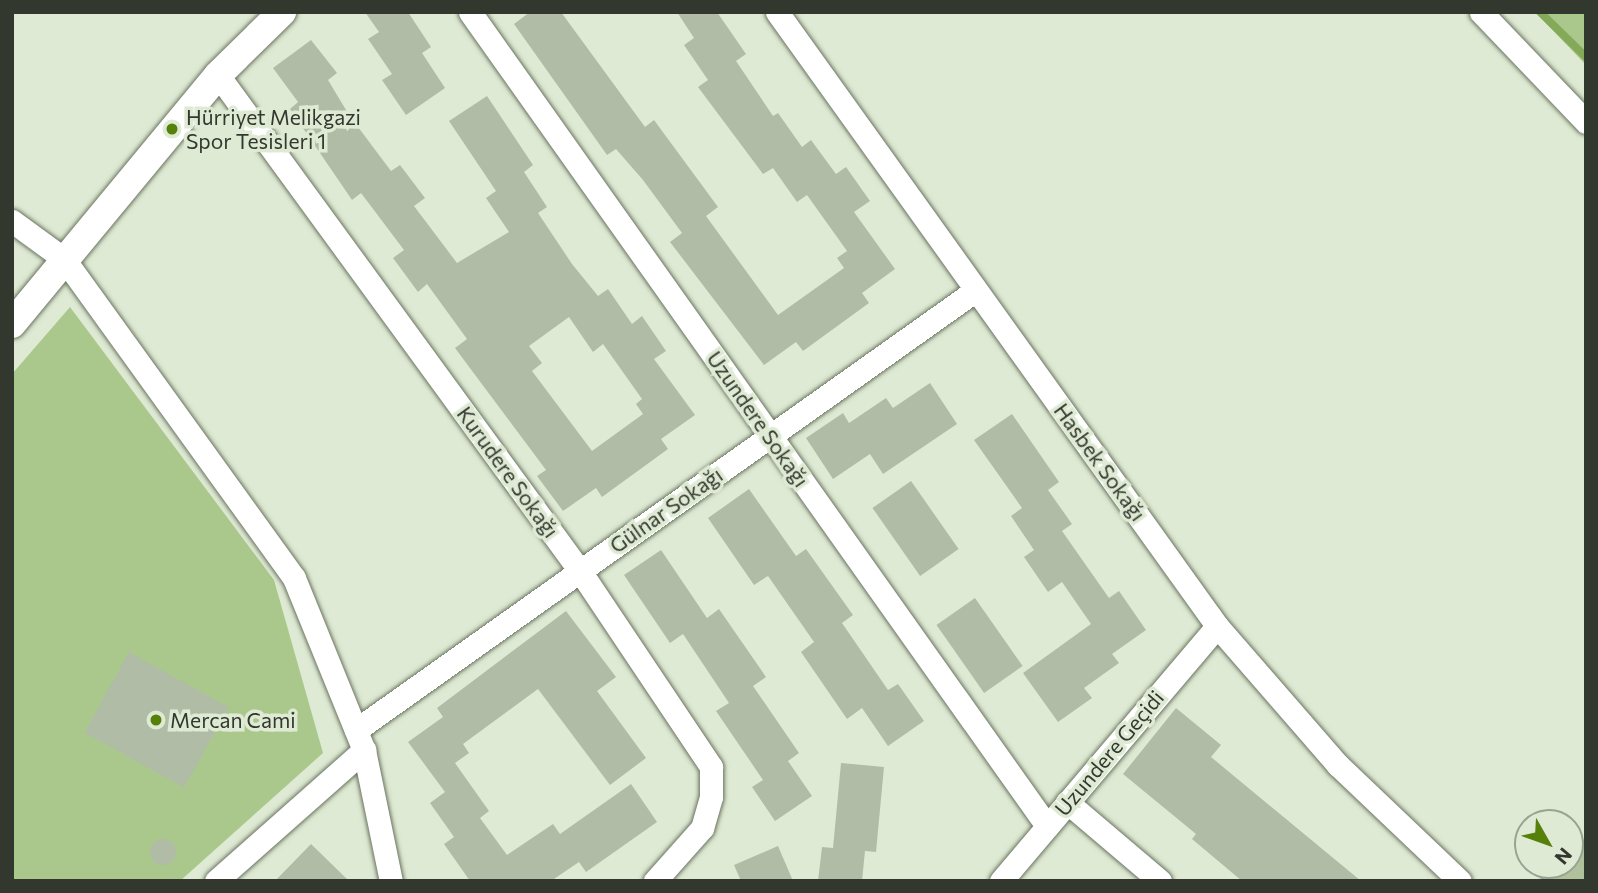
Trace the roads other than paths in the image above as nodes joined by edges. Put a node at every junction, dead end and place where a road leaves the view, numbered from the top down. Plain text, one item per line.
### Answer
1 (282, 12) edge
2 (470, 12) edge
3 (777, 12) edge
4 (1481, 12) edge
5 (218, 75) junction
6 (1586, 121) edge
7 (12, 221) edge
8 (64, 259) junction
9 (976, 290) junction
10 (12, 324) edge
11 (770, 436) junction
12 (579, 571) junction
13 (1217, 626) junction
14 (360, 740) junction
15 (1067, 802) junction
16 (1047, 826) junction
17 (1586, 859) edge
18 (216, 881) edge
19 (391, 881) edge
20 (655, 881) edge
21 (1001, 881) edge
22 (1160, 881) edge
23 (1460, 881) edge
24 (1560, 881) edge

1 - 5 street
2 - 11 street, Uzundere Sokağı
3 - 9 street, Hasbek Sokağı
4 - 6 street
5 - 8 street
5 - 12 street, Kurudere Sokağı
7 - 8 street
8 - 10 street
8 - 14 street
9 - 11 street, Gülnar Sokağı
9 - 13 street, Hasbek Sokağı
11 - 12 street, Gülnar Sokağı
11 - 16 street, Uzundere Sokağı
12 - 14 street, Gülnar Sokağı
12 - 20 street, Kurudere Sokağı
13 - 15 street, Uzundere Geçidi
13 - 23 street, Hasbek Sokağı
14 - 18 street, Gülnar Sokağı
14 - 19 street
15 - 16 street, Uzundere Geçidi
15 - 22 street
16 - 21 street, Uzundere Geçidi
17 - 24 main road

